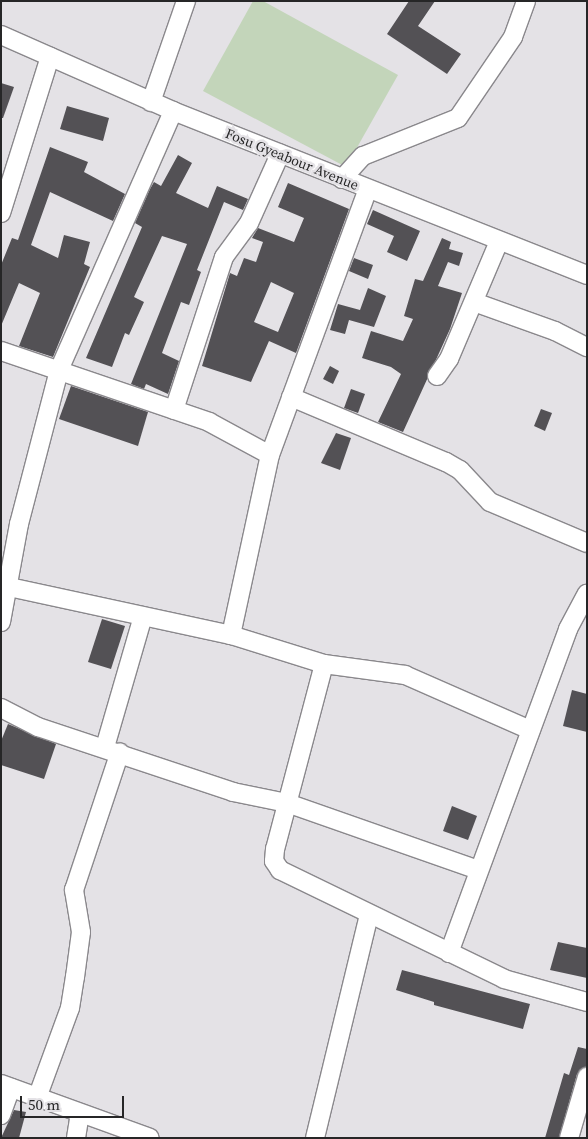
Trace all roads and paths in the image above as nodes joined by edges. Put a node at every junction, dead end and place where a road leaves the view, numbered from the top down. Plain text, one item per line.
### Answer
1 (186, 1) edge
2 (526, 1) edge
3 (1, 34) edge
4 (50, 57) junction
5 (151, 102) junction
6 (173, 111) junction
7 (280, 154) junction
8 (342, 179) junction
9 (368, 189) junction
10 (1, 213) edge
11 (499, 241) junction
12 (587, 274) edge
13 (474, 302) junction
14 (587, 347) edge
15 (1, 351) edge
16 (59, 370) junction
17 (437, 376) dead end
18 (291, 397) junction
19 (174, 410) junction
20 (270, 455) junction
21 (587, 543) edge
22 (9, 587) junction
23 (587, 594) edge
24 (144, 616) junction
25 (1, 622) edge
26 (231, 636) junction
27 (324, 664) junction
28 (1, 708) edge
29 (530, 730) junction
30 (112, 750) junction
31 (286, 803) junction
32 (478, 870) junction
33 (368, 915) junction
34 (449, 953) junction
35 (587, 1002) edge
36 (587, 1077) edge
37 (6, 1086) edge
38 (37, 1098) junction
39 (80, 1113) junction
40 (1, 1115) edge
41 (76, 1138) edge
42 (150, 1138) edge
43 (316, 1138) edge
44 (569, 1138) edge

1 - 5 street
2 - 8 street
3 - 4 street, Fosu Gyeabour Avenue
4 - 5 street, Fosu Gyeabour Avenue
4 - 10 street
5 - 6 street, Fosu Gyeabour Avenue
6 - 7 street, Fosu Gyeabour Avenue
6 - 16 street
7 - 8 street, Fosu Gyeabour Avenue
7 - 19 street
8 - 9 street, Fosu Gyeabour Avenue
9 - 11 street, Fosu Gyeabour Avenue
9 - 18 street
11 - 12 street, Fosu Gyeabour Avenue
11 - 13 street
13 - 14 street
13 - 17 street
15 - 16 street
16 - 19 street
16 - 22 street
18 - 20 street
18 - 21 street
19 - 20 street
20 - 26 street
22 - 24 street
22 - 25 street
23 - 29 street
24 - 26 street
24 - 30 street
26 - 27 street
27 - 29 street
27 - 31 street
28 - 30 street
29 - 32 street
30 - 31 street
30 - 38 street
31 - 32 street
31 - 33 street
32 - 34 street
33 - 34 street
33 - 43 street
34 - 35 street
36 - 44 street
37 - 38 street
37 - 40 street
38 - 39 street
39 - 41 street
39 - 42 street

